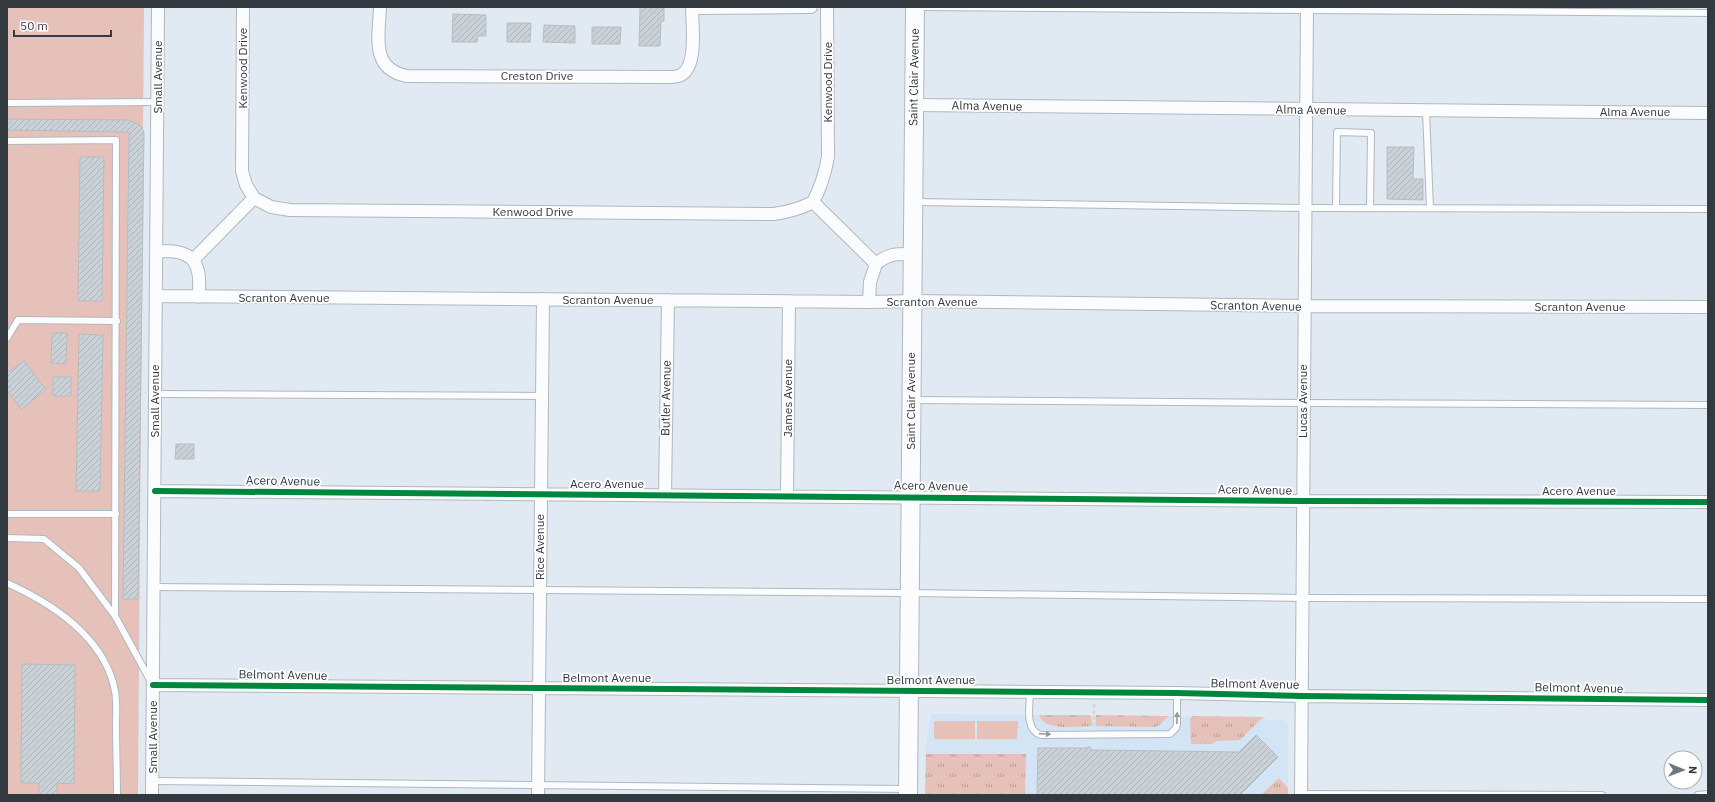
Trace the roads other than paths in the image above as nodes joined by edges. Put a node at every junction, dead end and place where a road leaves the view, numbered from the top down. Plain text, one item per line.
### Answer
1 (158, 7) edge
2 (243, 7) edge
3 (380, 7) edge
4 (811, 7) edge
5 (827, 7) edge
6 (915, 7) edge
7 (692, 8) edge
8 (1307, 9) edge
9 (1708, 14) edge
10 (158, 102) junction
11 (7, 103) edge
12 (914, 105) junction
13 (1305, 110) junction
14 (1426, 111) junction
15 (1708, 113) edge
16 (7, 141) edge
17 (254, 198) junction
18 (813, 202) junction
19 (913, 202) junction
20 (1305, 208) junction
21 (1336, 208) junction
22 (1370, 208) junction
23 (1430, 208) junction
24 (1708, 209) edge
25 (156, 251) junction
26 (913, 254) junction
27 (193, 260) junction
28 (876, 264) junction
29 (156, 296) junction
30 (199, 297) junction
31 (543, 299) junction
32 (668, 300) junction
33 (788, 301) junction
34 (869, 302) junction
35 (912, 302) junction
36 (1304, 306) junction
37 (1708, 307) edge
38 (117, 321) junction
39 (7, 338) edge
40 (155, 394) junction
41 (542, 396) junction
42 (911, 400) junction
43 (1303, 403) junction
44 (1708, 404) edge
45 (155, 491) junction
46 (540, 495) junction
47 (665, 495) junction
48 (787, 496) junction
49 (911, 497) junction
50 (1302, 501) junction
51 (1708, 502) edge
52 (7, 514) edge
53 (116, 514) junction
54 (7, 538) edge
55 (7, 583) edge
56 (154, 587) junction
57 (540, 590) junction
58 (910, 593) junction
59 (1302, 598) junction
60 (1708, 598) edge
61 (115, 616) junction
62 (153, 685) junction
63 (538, 689) junction
64 (909, 690) junction
65 (1030, 692) junction
66 (1177, 693) junction
67 (1302, 696) junction
68 (1708, 700) edge
69 (152, 781) junction
70 (538, 790) edge
71 (908, 792) edge
72 (1708, 794) edge
73 (117, 795) edge
74 (152, 795) edge
75 (1301, 795) edge
76 (1602, 795) edge
77 (1698, 795) edge

1 - 10 street, Small Avenue
2 - 17 street, Kenwood Drive
3 - 7 street, Creston Drive
4 - 7 street, Creston Drive
5 - 18 street, Kenwood Drive
6 - 8 lane
6 - 12 street, Saint Clair Avenue
8 - 9 lane
8 - 13 street, Lucas Avenue
10 - 11 lane
10 - 25 street, Small Avenue
12 - 13 street, Alma Avenue
12 - 19 street, Saint Clair Avenue
13 - 14 street, Alma Avenue
13 - 20 street, Lucas Avenue
14 - 15 street, Alma Avenue
14 - 23 lane
16 - 38 lane
17 - 18 street, Kenwood Drive
17 - 27 street
18 - 28 street
19 - 20 lane
19 - 26 street, Saint Clair Avenue
20 - 21 lane
20 - 36 street, Lucas Avenue
21 - 22 lane
21 - 22 lane
22 - 23 lane
23 - 24 lane
25 - 27 street
25 - 29 street, Small Avenue
26 - 28 street
26 - 35 street, Saint Clair Avenue
27 - 30 street
28 - 34 street
29 - 30 street, Scranton Avenue
29 - 40 street, Small Avenue
30 - 31 street, Scranton Avenue
31 - 32 street, Scranton Avenue
31 - 41 street, Rice Avenue
32 - 33 street, Scranton Avenue
32 - 47 street, Butler Avenue
33 - 34 street, Scranton Avenue
33 - 48 street, James Avenue
34 - 35 street, Scranton Avenue
35 - 36 street, Scranton Avenue
35 - 42 street, Saint Clair Avenue
36 - 37 street, Scranton Avenue
36 - 43 street, Lucas Avenue
38 - 39 lane
38 - 53 lane
40 - 41 lane
40 - 45 street, Small Avenue
41 - 46 street, Rice Avenue
42 - 43 lane
42 - 49 street, Saint Clair Avenue
43 - 44 lane
43 - 50 street, Lucas Avenue
45 - 46 street, Acero Avenue
45 - 56 street, Small Avenue
46 - 47 street, Acero Avenue
46 - 57 street, Rice Avenue
47 - 48 street, Acero Avenue
48 - 49 street, Acero Avenue
49 - 50 street, Acero Avenue
49 - 58 street, Saint Clair Avenue
50 - 51 street, Acero Avenue
50 - 59 street, Lucas Avenue
52 - 53 lane
53 - 61 lane
54 - 61 lane
55 - 73 lane
56 - 57 lane
56 - 62 street, Small Avenue
57 - 58 lane
57 - 63 street, Rice Avenue
58 - 59 lane
58 - 64 street, Saint Clair Avenue
59 - 60 lane
59 - 67 street, Lucas Avenue
61 - 62 lane
62 - 63 street, Belmont Avenue
62 - 69 street, Small Avenue
63 - 64 street, Belmont Avenue
63 - 70 street, Rice Avenue
64 - 65 street, Belmont Avenue
64 - 71 street, Saint Clair Avenue
65 - 66 street, Belmont Avenue
65 -> 66 lane
66 - 67 street, Belmont Avenue
67 - 68 street, Belmont Avenue
67 - 75 street, Lucas Avenue
69 - 70 lane
69 - 74 street, Small Avenue
70 - 71 lane
72 - 77 lane
75 - 76 lane

